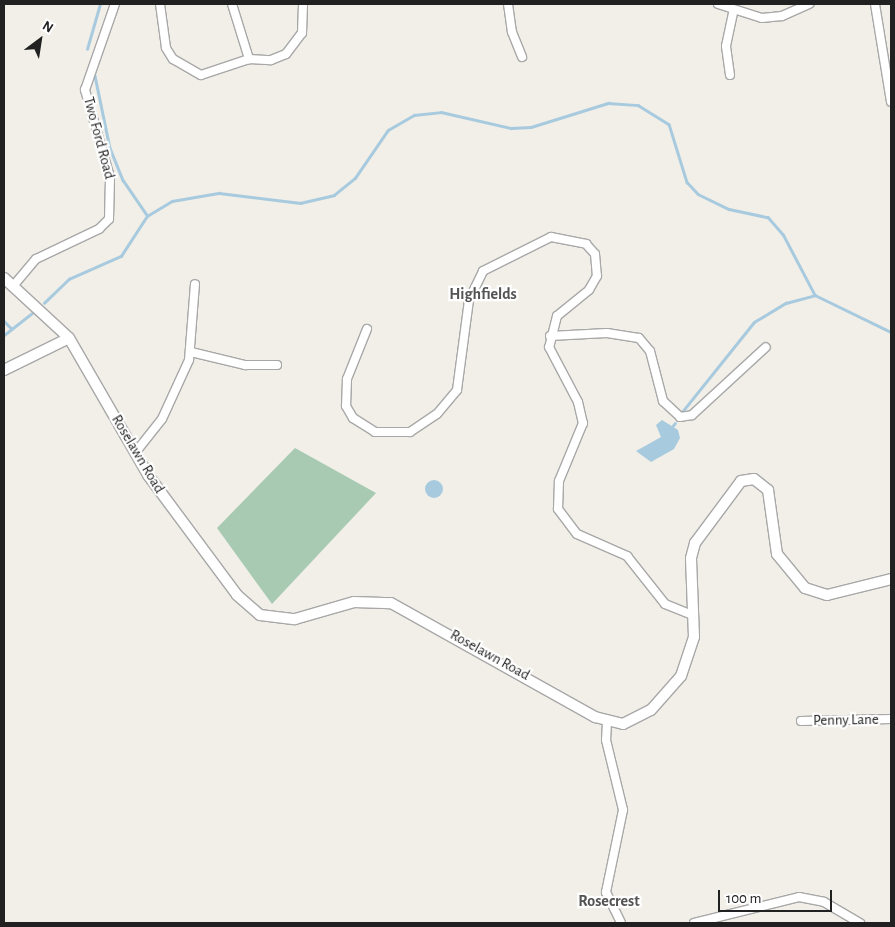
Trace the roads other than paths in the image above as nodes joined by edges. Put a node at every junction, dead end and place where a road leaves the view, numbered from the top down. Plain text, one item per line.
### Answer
1 (115, 4) edge
2 (160, 4) edge
3 (232, 4) edge
4 (303, 4) edge
5 (508, 4) edge
6 (718, 4) edge
7 (809, 4) edge
8 (876, 4) edge
9 (733, 12) junction
10 (522, 57) dead end
11 (249, 59) junction
12 (730, 75) dead end
13 (891, 102) edge
14 (4, 278) edge
15 (195, 284) dead end
16 (14, 285) junction
17 (366, 329) dead end
18 (550, 336) junction
19 (69, 338) junction
20 (766, 346) dead end
21 (191, 352) junction
22 (277, 365) dead end
23 (4, 370) edge
24 (135, 454) junction
25 (891, 579) edge
26 (694, 616) junction
27 (891, 719) edge
28 (801, 721) dead end
29 (607, 722) junction
30 (621, 923) edge
31 (694, 923) edge
32 (860, 923) edge

1 - 16 street, Two Ford Road
2 - 11 street
3 - 11 street
4 - 11 street
5 - 10 street
6 - 9 street
7 - 9 street
8 - 13 street
9 - 12 street
14 - 16 street, Roselawn Road
15 - 21 street
16 - 19 street, Roselawn Road
17 - 18 street
18 - 20 street
18 - 26 street
19 - 23 street
19 - 24 street, Roselawn Road
21 - 22 street
21 - 24 street
24 - 29 street, Roselawn Road
25 - 26 street
26 - 29 street
27 - 28 street, Penny Lane
29 - 30 street
31 - 32 street

